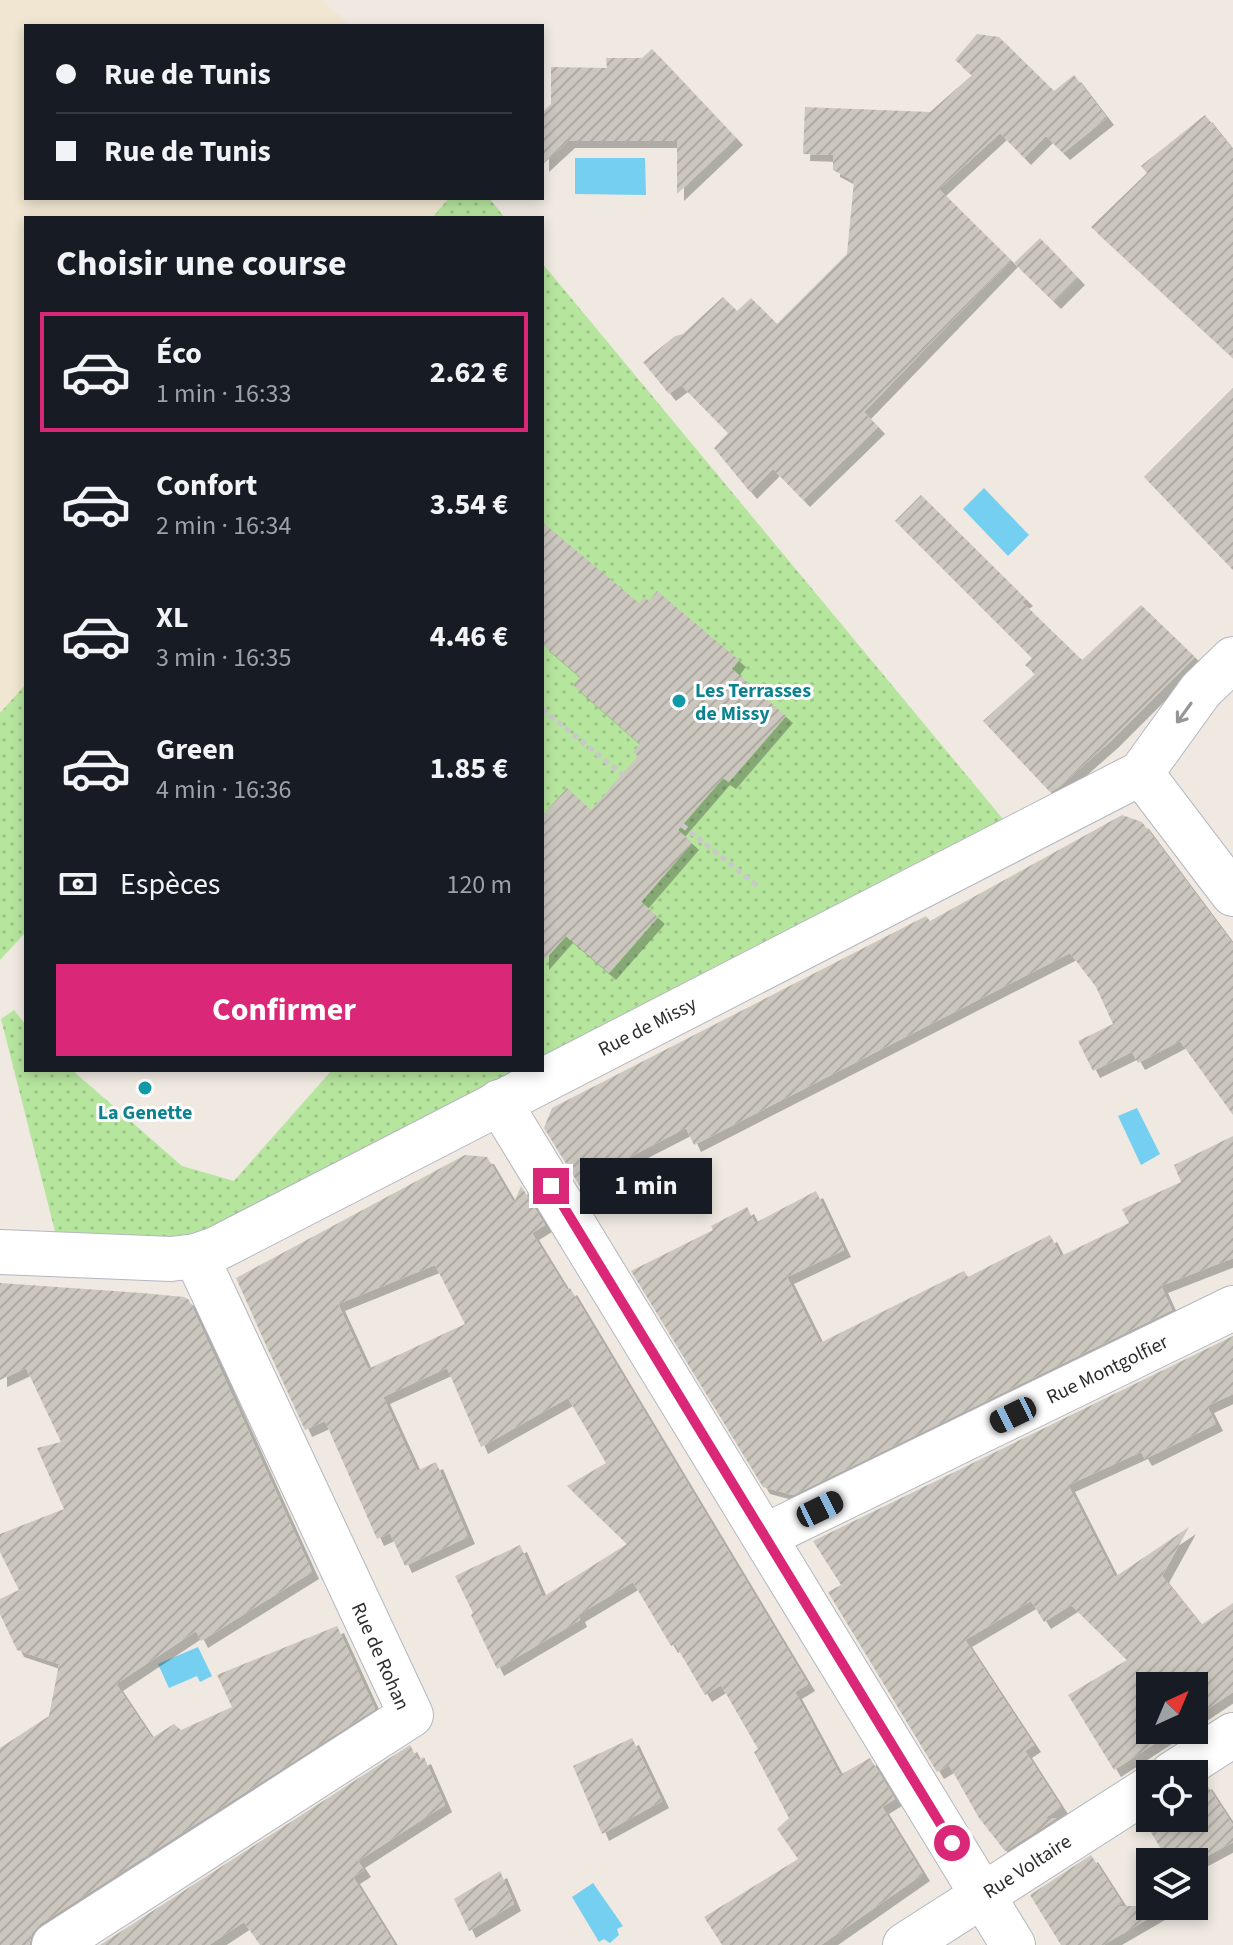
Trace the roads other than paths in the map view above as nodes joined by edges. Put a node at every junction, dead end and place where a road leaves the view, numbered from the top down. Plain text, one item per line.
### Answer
1 (1233, 659) edge
2 (1141, 773) junction
3 (1233, 894) edge
4 (499, 1102) junction
5 (0, 1252) edge
6 (196, 1256) junction
7 (1233, 1308) edge
8 (765, 1536) junction
9 (1233, 1735) edge
10 (1194, 1760) edge
11 (1136, 1797) edge
12 (983, 1895) junction
13 (54, 1945) edge
14 (905, 1945) edge
15 (1013, 1945) edge

1 -> 2 street, Rue de Missy
2 - 3 street
2 - 4 street, Rue de Missy
4 - 6 street, Rue de Missy
4 - 8 street
5 - 6 street, Rue de Missy
6 - 13 street, Rue de Rohan
7 - 8 street, Rue Montgolfier
8 - 12 street
9 - 10 street
11 - 12 street, Rue Voltaire
12 - 14 street, Rue Voltaire
12 - 15 street

